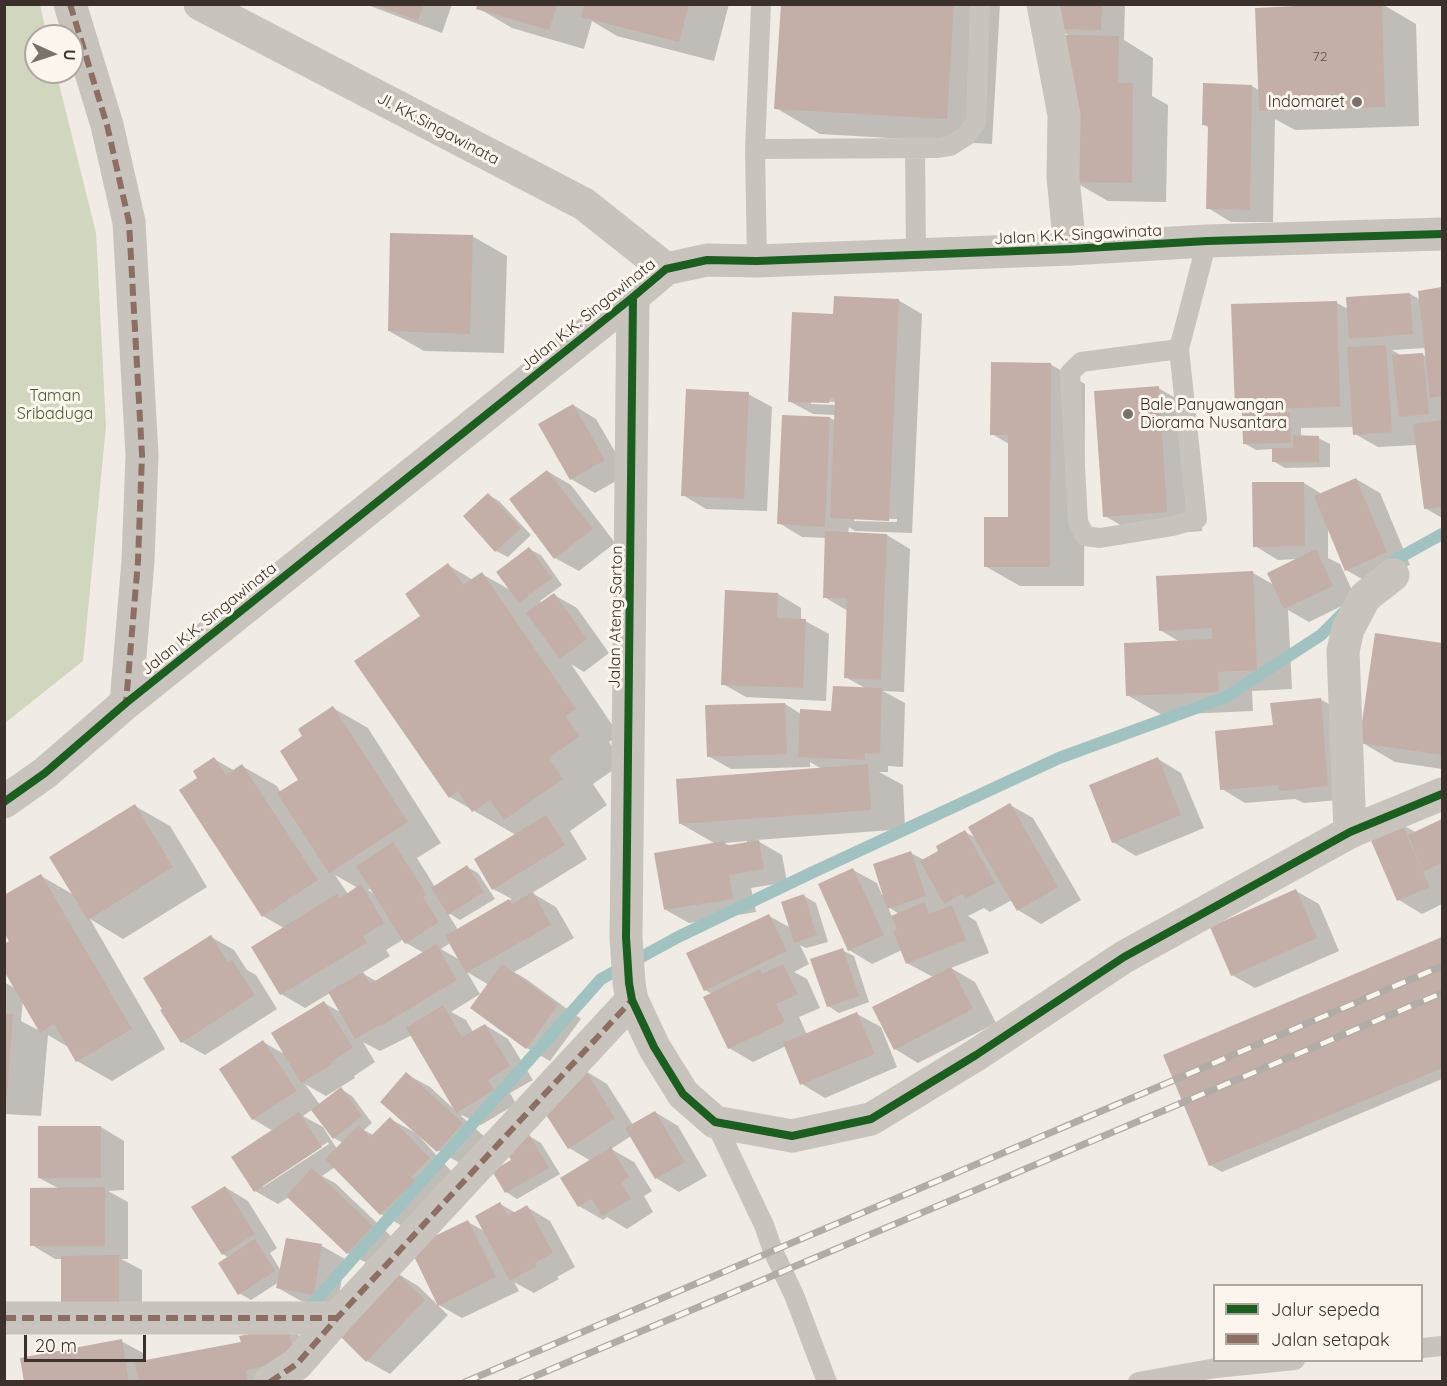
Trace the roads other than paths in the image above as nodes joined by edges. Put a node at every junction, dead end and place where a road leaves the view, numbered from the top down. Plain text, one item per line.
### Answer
1 (70, 4) edge
2 (200, 4) edge
3 (761, 4) edge
4 (980, 4) edge
5 (1043, 4) edge
6 (915, 148) junction
7 (754, 149) junction
8 (1443, 234) edge
9 (1207, 241) junction
10 (1070, 249) junction
11 (916, 255) junction
12 (757, 261) junction
13 (666, 269) junction
14 (633, 297) junction
15 (1179, 349) junction
16 (1393, 574) dead end
17 (126, 703) junction
18 (1443, 794) edge
19 (4, 802) edge
20 (1350, 832) junction
21 (631, 992) junction
22 (715, 1122) junction
23 (4, 1318) edge
24 (337, 1318) junction
25 (1443, 1346) edge
26 (1423, 1348) edge
27 (1274, 1362) edge
28 (270, 1382) edge
29 (827, 1382) edge
30 (1138, 1382) edge

1 - 17 street
2 - 13 street, Jl. KK.Singawinata
3 - 7 lane
4 - 6 lane
5 - 10 street
6 - 7 lane
6 - 11 lane
7 - 12 lane
8 - 9 street, Jalan K.K. Singawinata
9 - 10 street, Jalan K.K. Singawinata
9 - 15 lane
10 - 11 street, Jalan K.K. Singawinata
11 - 12 street, Jalan K.K. Singawinata
12 - 13 street, Jalan K.K. Singawinata
13 - 14 street, Jalan K.K. Singawinata
14 - 17 street, Jalan K.K. Singawinata
14 - 21 street, Jalan Ateng Sarton
15 - 15 lane
16 - 20 street
17 - 19 street, Jalan K.K. Singawinata
18 - 20 street
20 - 22 street
21 - 22 street
21 - 24 street
22 - 29 lane
23 - 24 street
24 - 28 street
25 - 26 lane
27 - 30 lane

